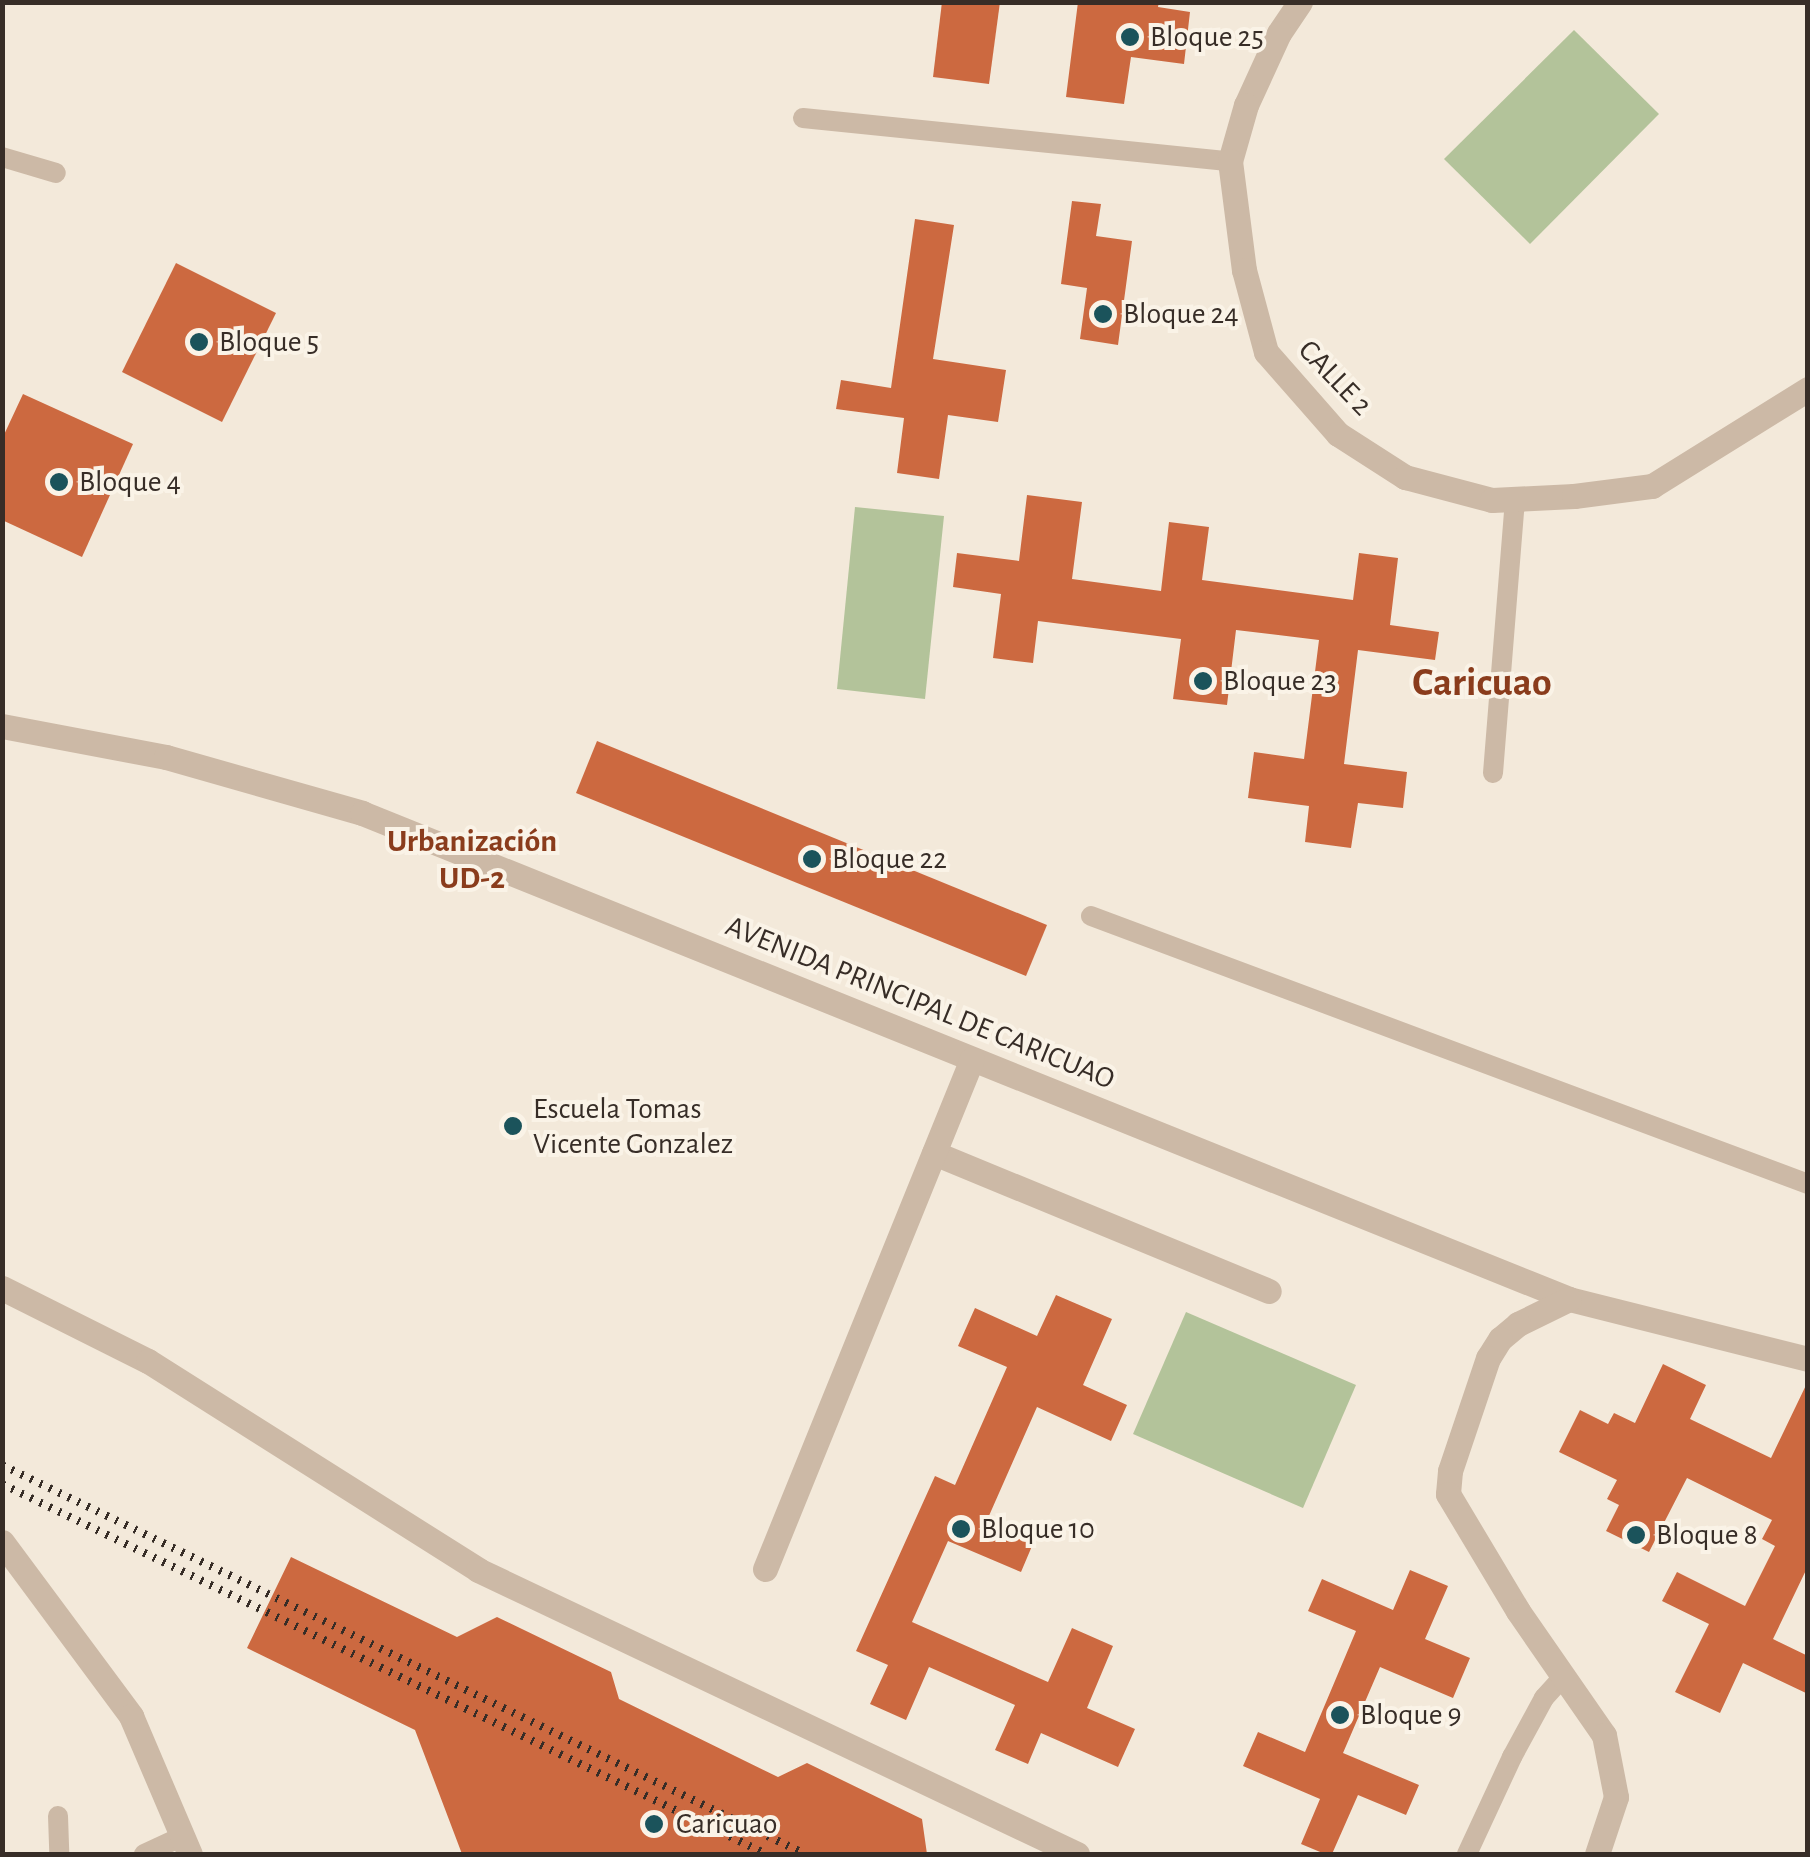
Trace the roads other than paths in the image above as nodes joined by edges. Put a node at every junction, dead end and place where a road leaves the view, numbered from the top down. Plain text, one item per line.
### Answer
1 (1300, 2) edge
2 (803, 118) dead end
3 (2, 158) edge
4 (1230, 162) junction
5 (56, 173) dead end
6 (1808, 388) edge
7 (1514, 499) junction
8 (2, 726) edge
9 (1493, 773) dead end
10 (1091, 916) dead end
11 (972, 1058) junction
12 (934, 1153) junction
13 (1808, 1184) edge
14 (2, 1288) edge
15 (1269, 1291) dead end
16 (1569, 1299) junction
17 (1808, 1359) edge
18 (2, 1542) edge
19 (765, 1569) dead end
20 (1562, 1678) junction
21 (58, 1816) dead end
22 (186, 1846) edge
23 (60, 1854) edge
24 (144, 1854) edge
25 (1077, 1854) edge
26 (1467, 1854) edge
27 (1597, 1854) edge

1 - 4 street, CALLE 2
2 - 4 lane
3 - 5 lane
4 - 7 street, CALLE 2
6 - 7 street, CALLE 2
7 - 9 lane
8 - 11 street, AVENIDA PRINCIPAL DE CARICUAO
10 - 13 lane
11 - 12 street
11 - 16 street, AVENIDA PRINCIPAL DE CARICUAO
12 - 15 street
12 - 19 street
14 - 25 street
16 - 17 street, AVENIDA PRINCIPAL DE CARICUAO
16 - 20 street
18 - 22 street
20 - 26 lane
20 - 27 street
21 - 23 lane
22 - 24 lane

